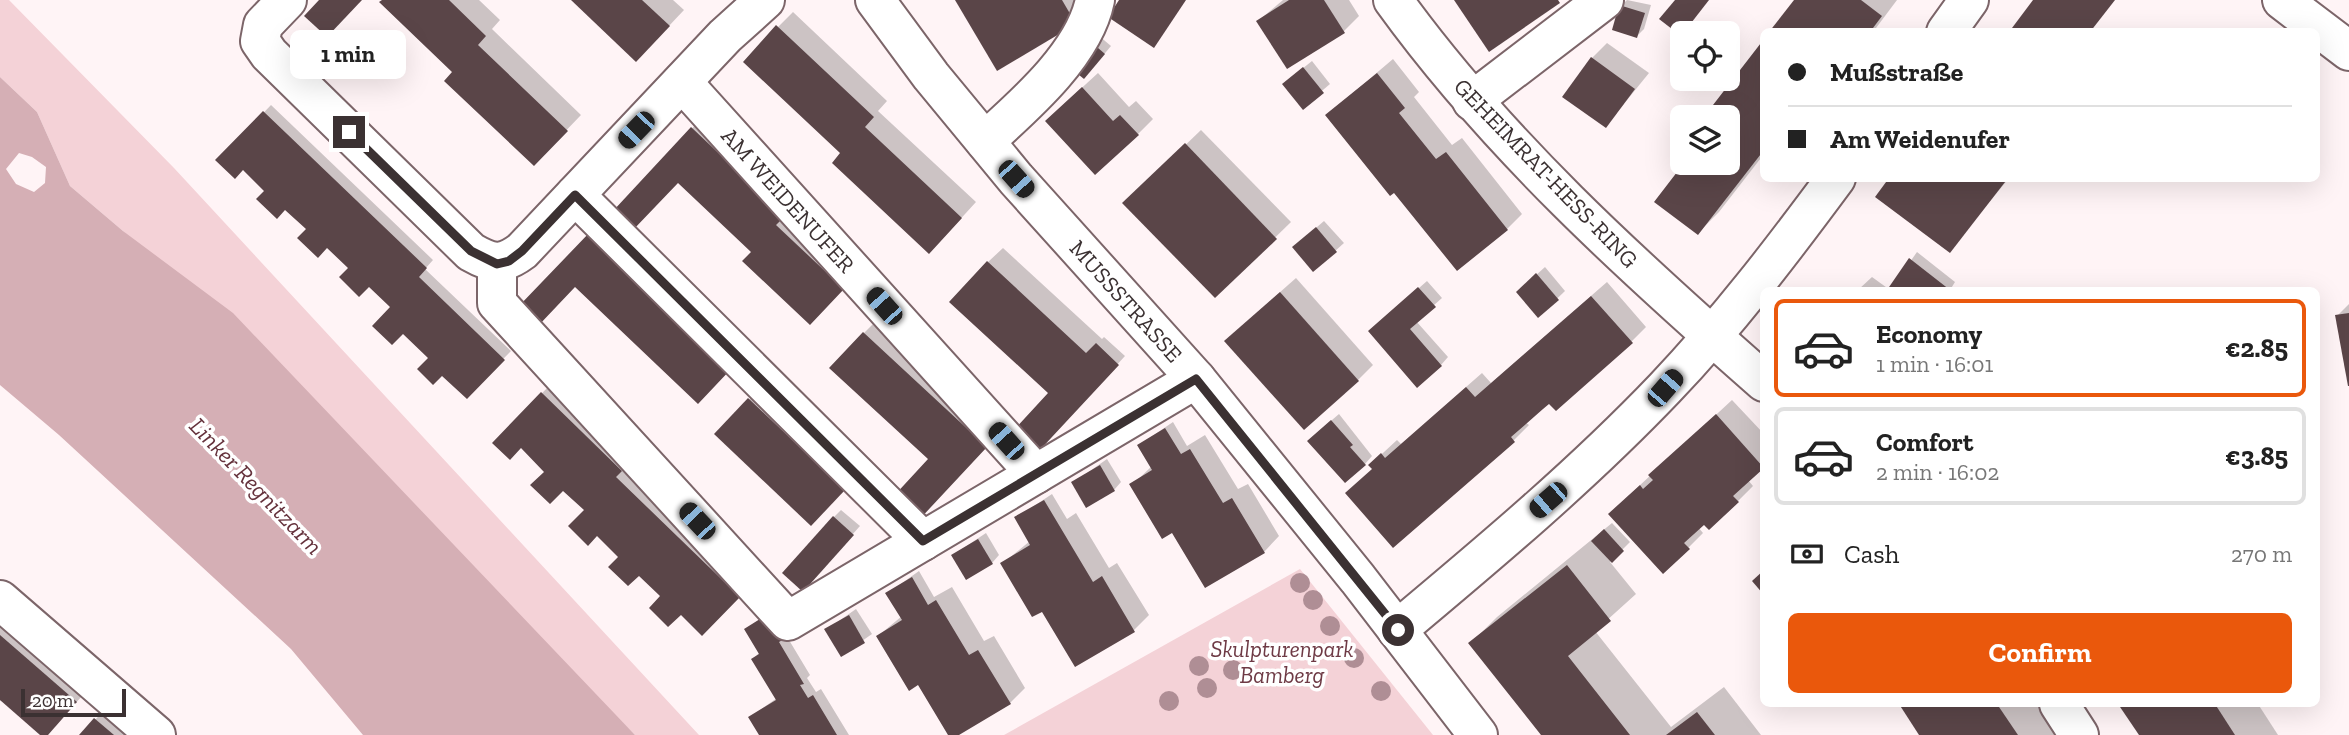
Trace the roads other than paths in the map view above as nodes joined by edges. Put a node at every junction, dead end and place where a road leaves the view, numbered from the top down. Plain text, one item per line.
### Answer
1 (287, 0) edge
2 (765, 0) edge
3 (875, 0) edge
4 (1095, 0) edge
5 (1393, 0) edge
6 (1604, 0) edge
7 (1969, 0) edge
8 (2282, 0) edge
9 (1949, 28) edge
10 (2319, 28) edge
11 (2320, 29) edge
12 (2349, 51) edge
13 (682, 82) junction
14 (1472, 101) junction
15 (985, 141) junction
16 (1833, 182) edge
17 (575, 195) junction
18 (497, 264) junction
19 (1711, 335) junction
20 (1760, 378) edge
21 (1196, 379) junction
22 (1036, 474) junction
23 (923, 541) junction
24 (0, 600) edge
25 (1398, 630) junction
26 (2061, 707) edge
27 (156, 735) edge
28 (1478, 735) edge
29 (2079, 735) edge

1 - 18 street
2 - 13 street
3 - 15 street, MUSSSTRASSE
4 - 15 street
5 - 14 street, GEHEIMRAT-HESS-RING
6 - 14 street
7 - 9 street
8 - 10 street
11 - 12 street
13 - 17 street
13 - 22 street, AM WEIDENUFER
14 - 19 street, GEHEIMRAT-HESS-RING
15 - 21 street, MUSSSTRASSE
16 - 19 street
17 - 18 street
17 - 23 street
18 - 23 street
19 - 20 street, GEHEIMRAT-HESS-RING
19 - 25 street
21 - 22 street
21 - 25 street, MUSSSTRASSE
22 - 23 street
24 - 27 street
25 - 28 street, MUSSSTRASSE
26 - 29 street

